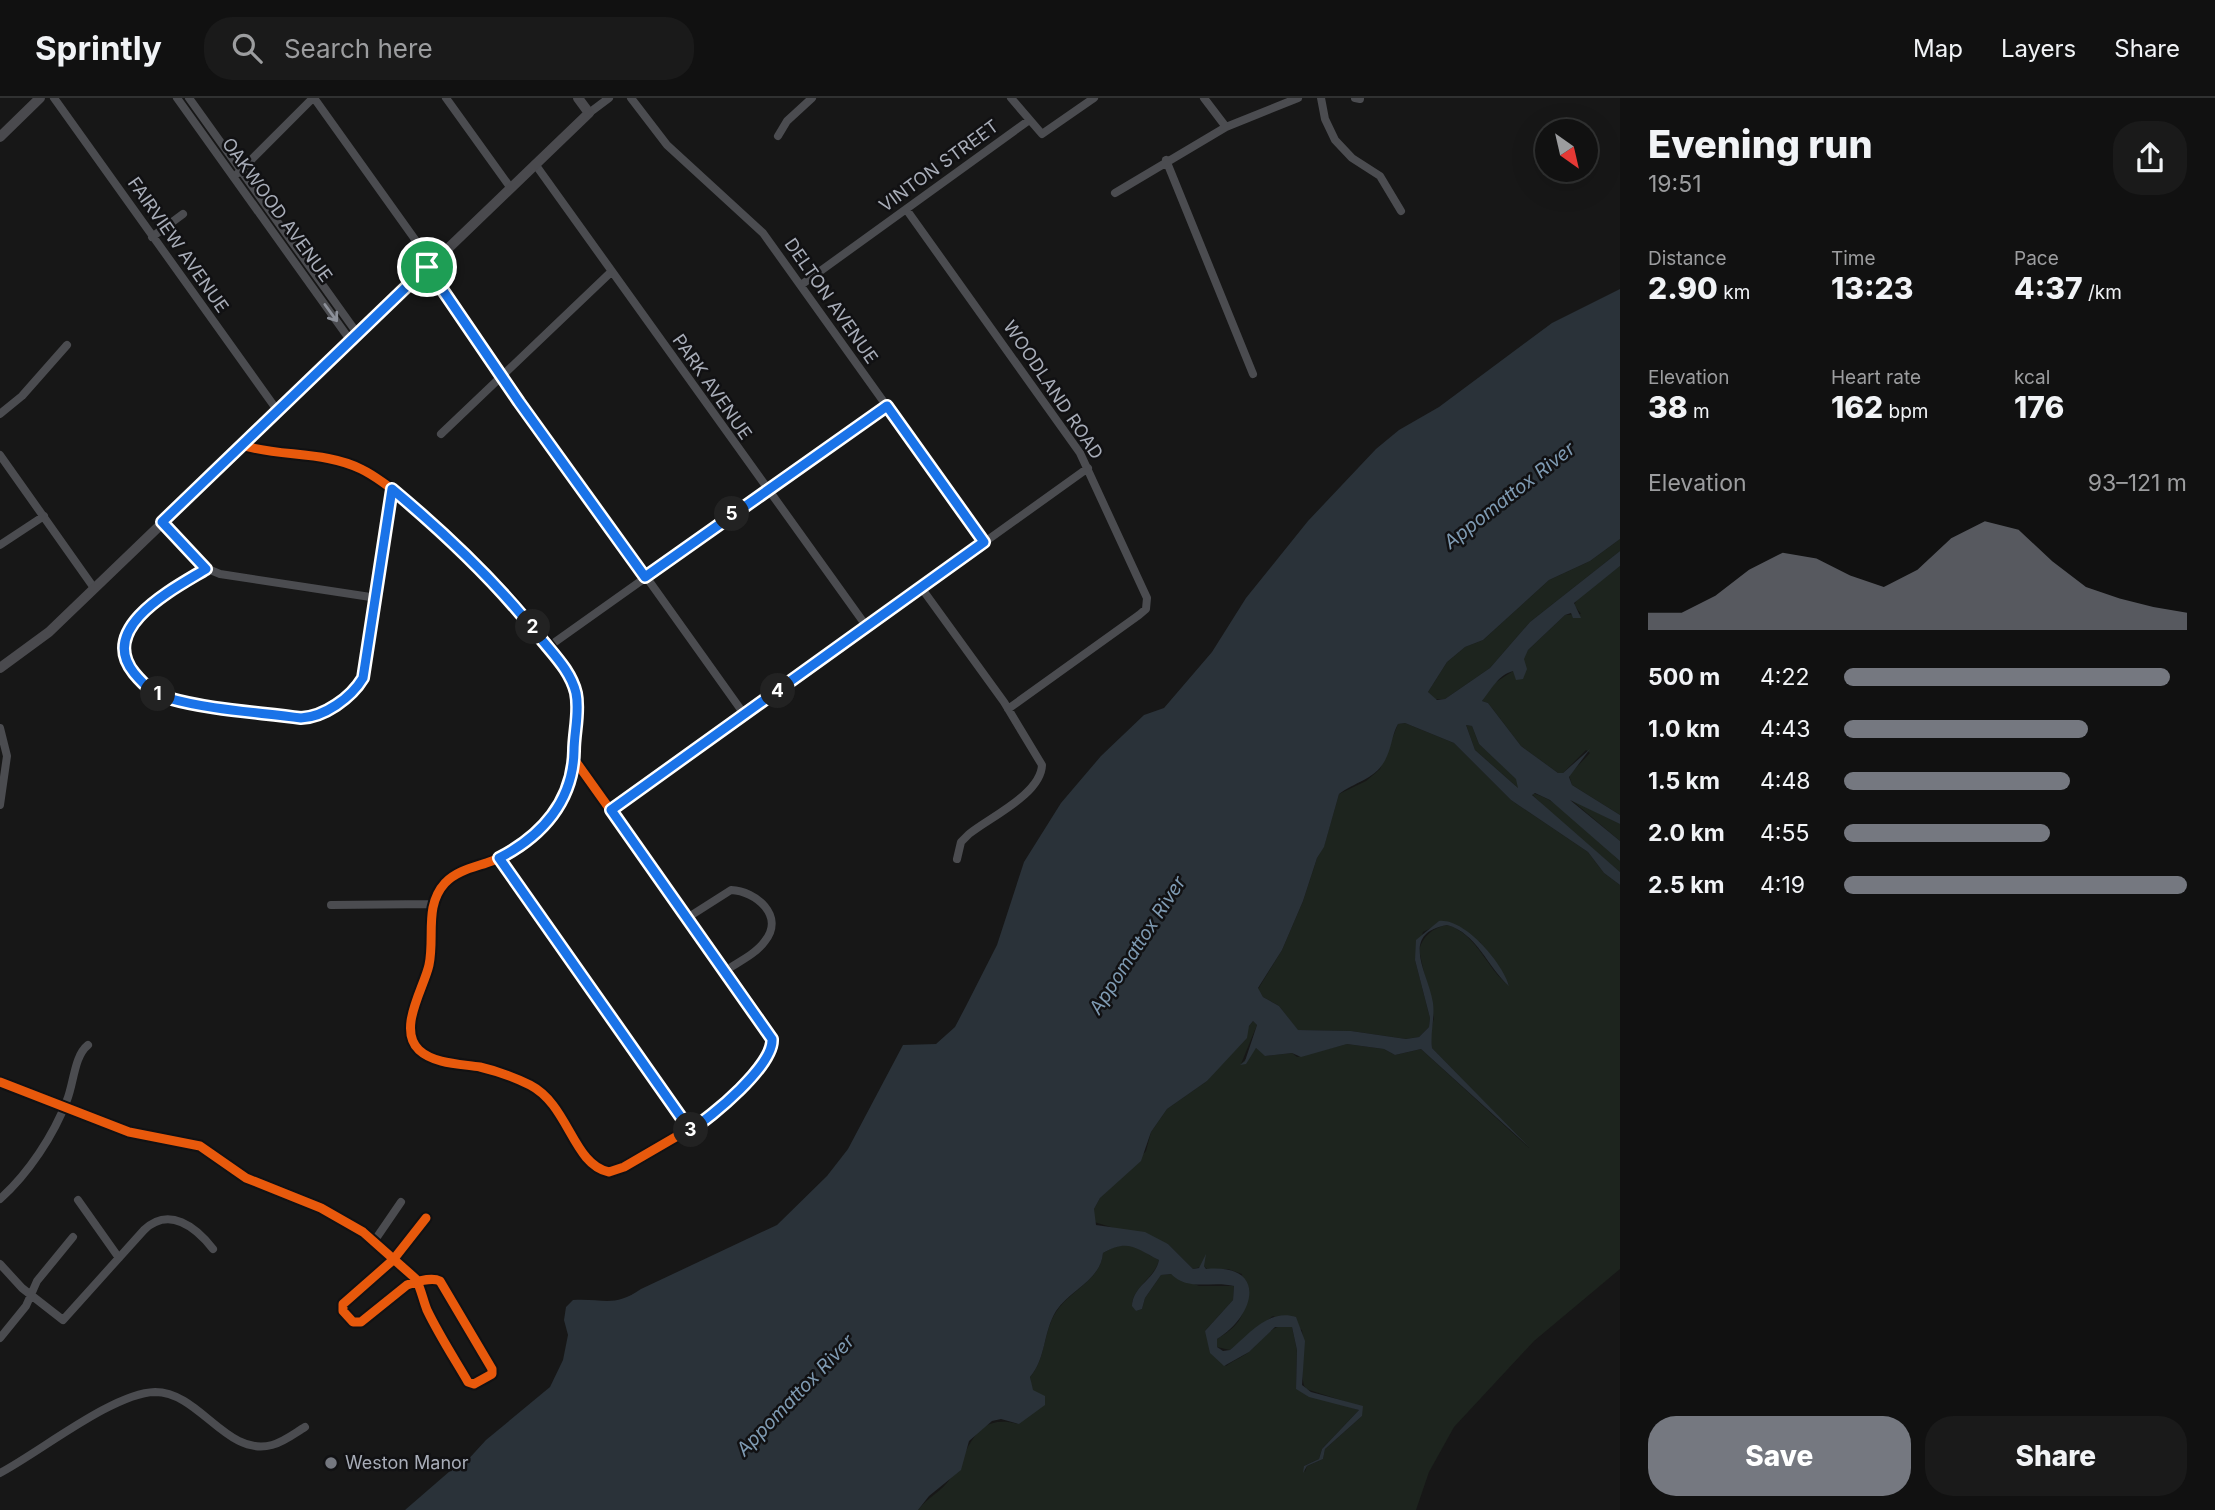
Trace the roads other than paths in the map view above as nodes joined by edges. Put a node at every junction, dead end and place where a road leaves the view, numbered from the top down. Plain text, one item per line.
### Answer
1 (40, 98) edge
2 (54, 98) edge
3 (177, 98) edge
4 (189, 98) edge
5 (314, 98) edge
6 (446, 98) edge
7 (578, 98) edge
8 (609, 98) edge
9 (631, 98) edge
10 (812, 98) edge
11 (1011, 98) edge
12 (1094, 98) edge
13 (1205, 98) edge
14 (1298, 98) edge
15 (1321, 98) edge
16 (589, 113) junction
17 (1028, 121) junction
18 (1226, 127) junction
19 (778, 136) dead end
20 (0, 137) edge
21 (1166, 160) junction
22 (535, 164) junction
23 (241, 170) junction
24 (234, 177) junction
25 (510, 187) junction
26 (1115, 193) dead end
27 (906, 209) junction
28 (1401, 211) dead end
29 (183, 214) dead end
30 (152, 237) junction
31 (427, 267) junction
32 (611, 272) junction
33 (801, 285) junction
34 (354, 336) junction
35 (67, 345) dead end
36 (1253, 373) dead end
37 (502, 376) junction
38 (887, 406) junction
39 (277, 410) junction
40 (0, 414) edge
41 (441, 434) dead end
42 (241, 445) junction
43 (0, 455) edge
44 (1088, 468) junction
45 (392, 489) junction
46 (767, 490) junction
47 (44, 516) junction
48 (162, 522) junction
49 (984, 542) junction
50 (0, 545) edge
51 (206, 569) junction
52 (645, 577) junction
53 (920, 586) junction
54 (94, 588) junction
55 (377, 598) junction
56 (867, 627) junction
57 (548, 647) junction
58 (0, 668) edge
59 (1009, 709) junction
60 (744, 714) junction
61 (0, 728) edge
62 (574, 759) junction
63 (0, 805) edge
64 (611, 810) junction
65 (499, 858) junction
66 (957, 859) dead end
67 (433, 904) junction
68 (331, 905) dead end
69 (687, 918) junction
70 (725, 971) junction
71 (89, 1045) dead end
72 (0, 1082) edge
73 (64, 1107) junction
74 (690, 1130) junction
75 (0, 1199) edge
76 (78, 1200) dead end
77 (401, 1202) dead end
78 (426, 1218) dead end
79 (73, 1237) dead end
80 (375, 1240) junction
81 (213, 1249) dead end
82 (119, 1258) junction
83 (395, 1258) junction
84 (0, 1264) edge
85 (418, 1283) junction
86 (31, 1296) junction
87 (0, 1338) edge
88 (305, 1427) dead end
89 (0, 1473) edge

1 - 20 main road
2 - 30 street, FAIRVIEW AVENUE
3 - 24 street, OAKWOOD AVENUE
4 - 23 street, OAKWOOD AVENUE
5 - 23 street
5 - 31 street
6 - 25 street
7 - 16 main road
8 - 16 street
9 - 33 street, DELTON AVENUE
10 - 19 street
11 - 17 street
12 - 17 street
13 - 18 street
14 - 18 street
15 - 28 street
16 - 22 main road
17 - 27 street, VINTON STREET
18 - 21 street
21 - 26 street
21 - 36 street
22 - 25 main road
22 - 32 street, PARK AVENUE
23 - 24 street
23 - 34 street, OAKWOOD AVENUE
24 -> 34 street, OAKWOOD AVENUE
25 - 31 main road
27 - 33 street, VINTON STREET
27 - 44 street, WOODLAND ROAD
29 - 30 street
30 - 39 street, FAIRVIEW AVENUE
31 - 34 main road
31 - 37 street
32 - 37 street
32 - 46 street, PARK AVENUE
33 - 38 street, DELTON AVENUE
34 - 39 main road
35 - 40 street
37 - 41 street
37 - 52 street
38 - 46 street
38 - 49 street, DELTON AVENUE
39 - 42 main road
42 - 45 street
42 - 48 main road
43 - 47 street
44 - 49 street
44 - 59 street, WOODLAND ROAD
45 - 55 street
45 - 57 street
46 - 52 street
46 - 56 street, PARK AVENUE
47 - 50 street
47 - 54 street
48 - 51 street
48 - 54 main road
49 - 53 street
51 - 55 street
51 - 55 street
52 - 57 street
52 - 60 street
53 - 56 street
53 - 59 street
54 - 58 main road
56 - 60 street
57 - 62 street
59 - 66 street
60 - 64 street
61 - 63 street
62 - 64 street
62 - 65 street
64 - 69 street
65 - 67 street
65 - 74 street
67 - 68 street
67 - 74 street
69 - 70 street
69 - 70 street
70 - 74 street
71 - 73 street
72 - 73 street
73 - 75 street
73 - 80 street
76 - 82 street
77 - 80 street
78 - 83 street
79 - 86 street
80 - 83 street
81 - 82 street
82 - 86 street
83 - 85 street
83 - 85 street
84 - 86 street
85 - 85 street
86 - 87 street
88 - 89 street

